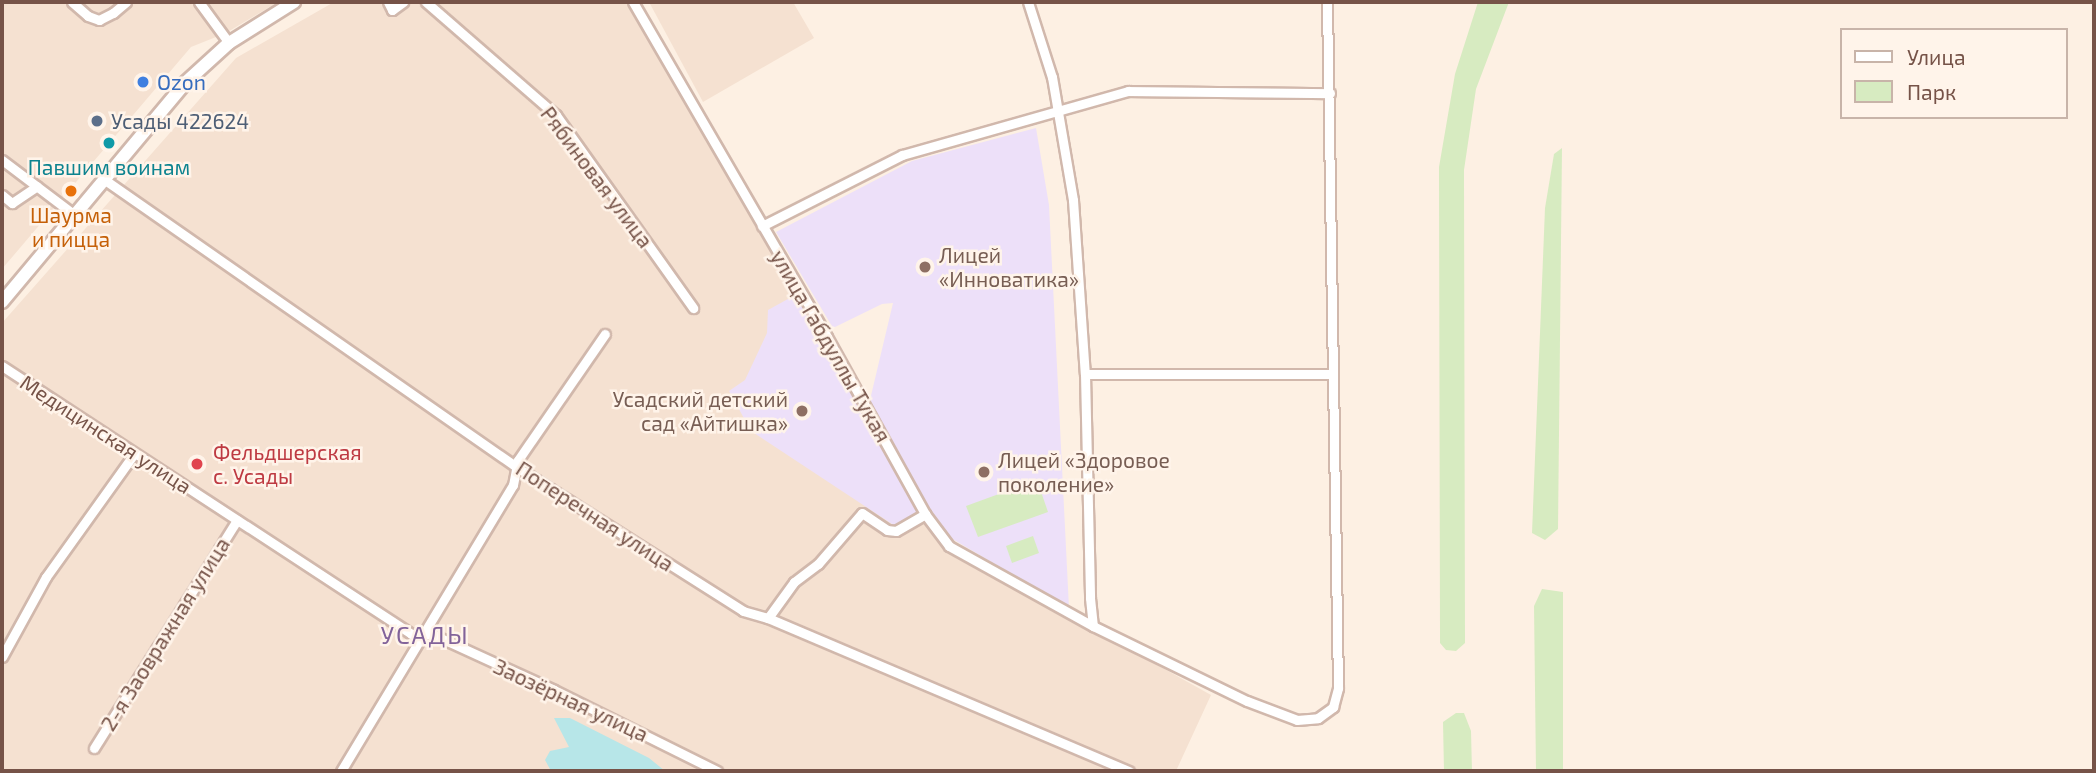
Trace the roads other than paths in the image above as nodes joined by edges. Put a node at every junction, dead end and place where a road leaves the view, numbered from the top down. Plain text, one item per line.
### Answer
1 (72, 2) edge
2 (126, 2) edge
3 (199, 2) edge
4 (293, 2) edge
5 (388, 2) edge
6 (403, 2) edge
7 (426, 2) edge
8 (633, 2) edge
9 (1028, 2) edge
10 (1327, 2) edge
11 (229, 43) junction
12 (1330, 93) junction
13 (1058, 109) junction
14 (2, 160) edge
15 (105, 180) junction
16 (37, 186) junction
17 (2, 195) edge
18 (76, 216) junction
19 (762, 226) junction
20 (2, 302) edge
21 (693, 308) dead end
22 (605, 334) dead end
23 (2, 366) edge
24 (1085, 374) junction
25 (1331, 374) junction
26 (134, 454) junction
27 (517, 468) junction
28 (925, 514) junction
29 (237, 520) junction
30 (768, 618) junction
31 (1093, 626) junction
32 (424, 634) junction
33 (2, 657) edge
34 (94, 748) dead end
35 (341, 771) edge
36 (717, 771) edge
37 (1129, 771) edge

1 - 2 street
3 - 11 street
4 - 11 street
5 - 6 street
7 - 21 street, Рябиновая улица
8 - 19 street, улица Габдуллы Тукая
9 - 13 street
10 - 12 street
11 - 15 street
12 - 13 street
12 - 25 street
13 - 19 street
13 - 24 street
14 - 16 street
15 - 18 street
15 - 27 street, Поперечная улица
16 - 17 street
16 - 18 street
18 - 20 street
19 - 28 street, улица Габдуллы Тукая
22 - 27 street
23 - 26 street, Медицинская улица
24 - 25 street
24 - 31 street
25 - 31 street, улица Габдуллы Тукая
26 - 29 street, Медицинская улица
26 - 33 street
27 - 30 street, Поперечная улица
27 - 32 street
28 - 30 street
28 - 31 street, улица Габдуллы Тукая
29 - 32 street, Медицинская улица
29 - 34 street, 2-я Заовражная улица
30 - 37 street, Поперечная улица
32 - 35 street
32 - 36 street, Заозёрная улица

